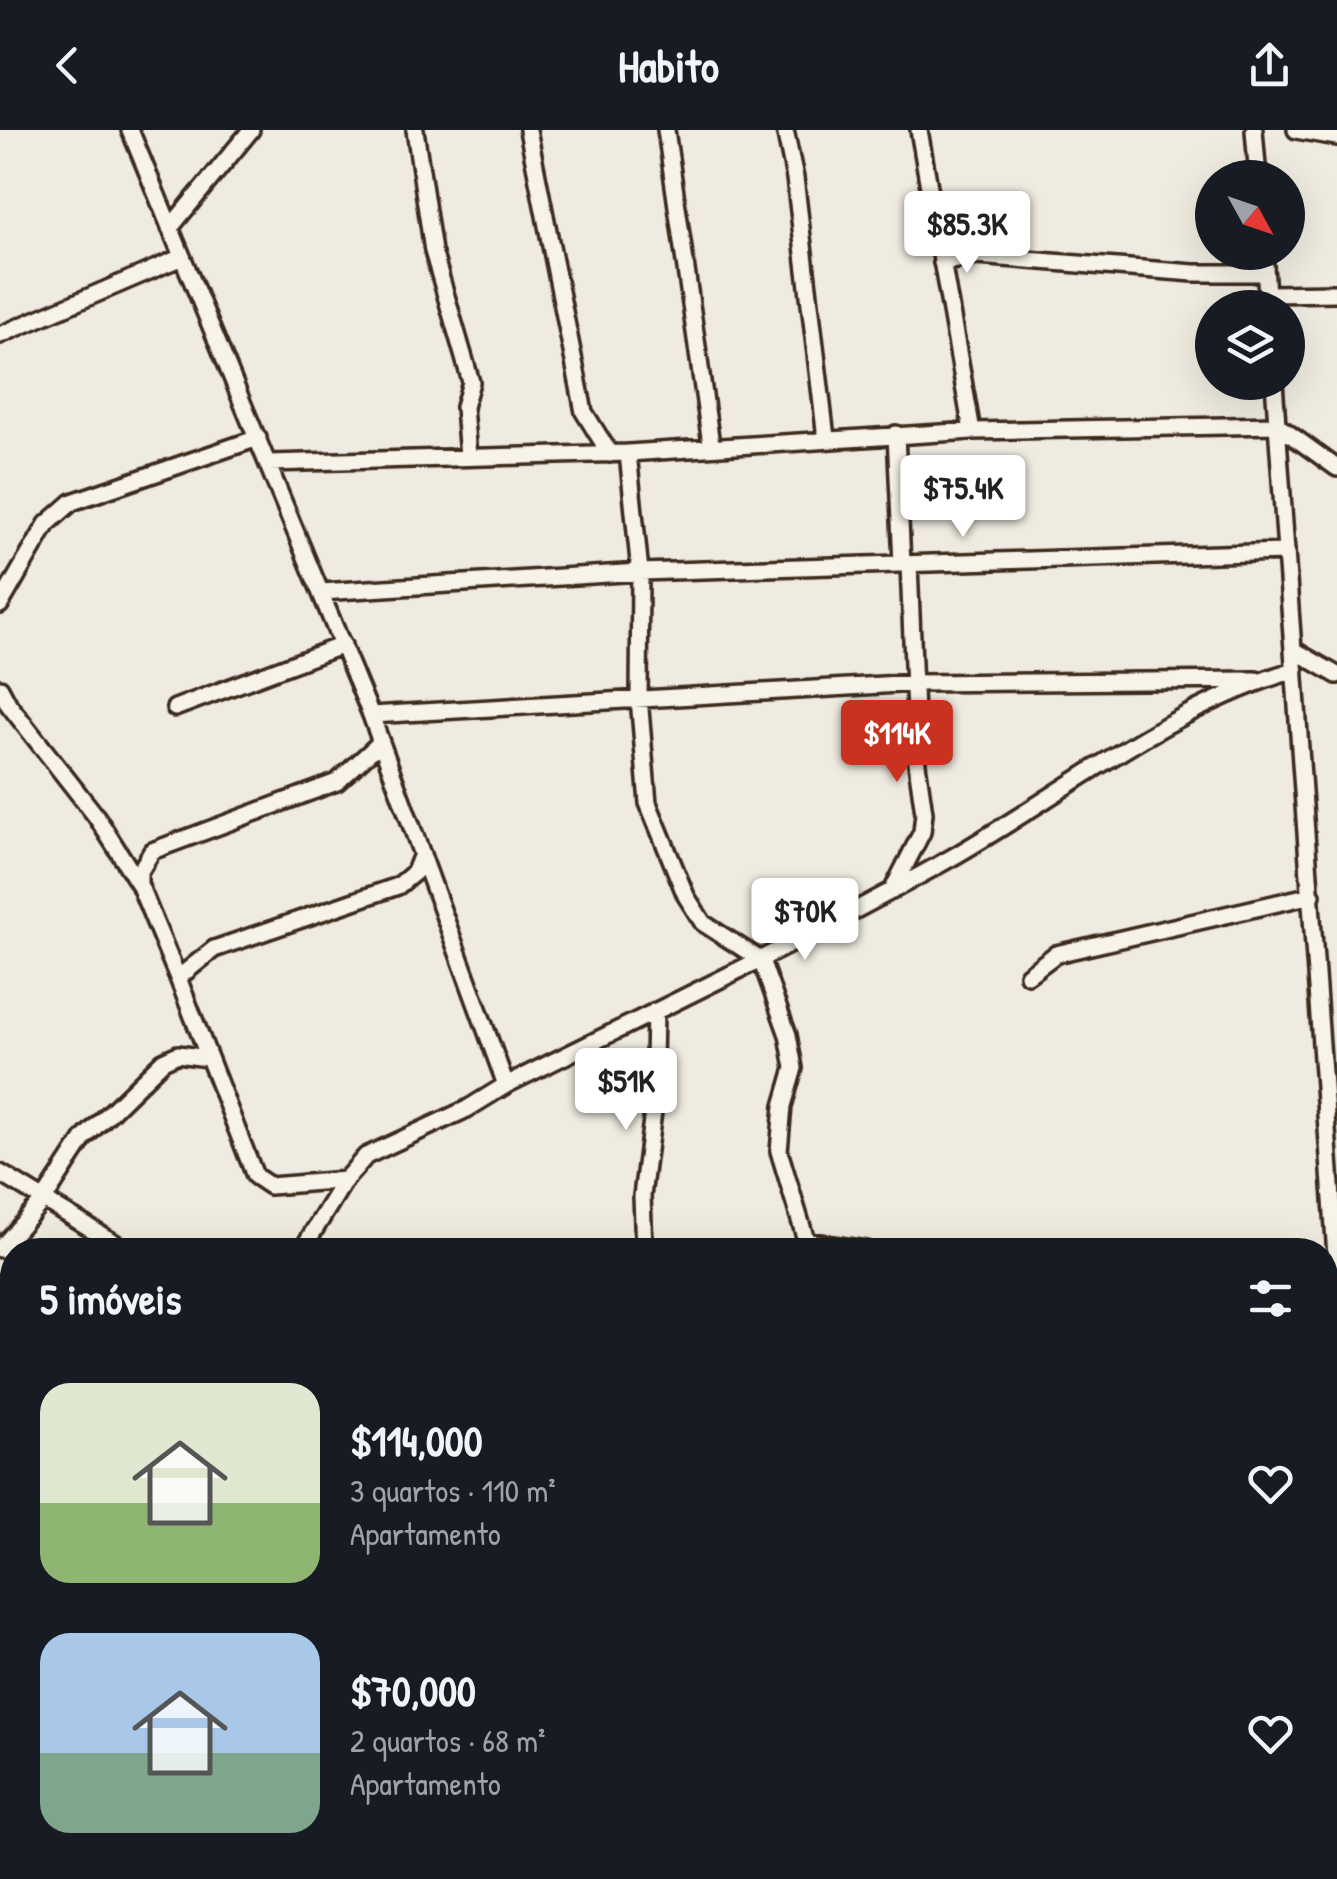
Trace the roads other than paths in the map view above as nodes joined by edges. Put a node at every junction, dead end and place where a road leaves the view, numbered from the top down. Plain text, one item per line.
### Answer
1 (130, 130) edge
2 (251, 130) edge
3 (415, 130) edge
4 (528, 130) edge
5 (666, 130) edge
6 (785, 130) edge
7 (918, 130) edge
8 (1254, 130) edge
9 (1296, 130) edge
10 (1337, 137) edge
11 (1256, 160) edge
12 (170, 228) junction
13 (182, 257) junction
14 (942, 263) junction
15 (1265, 270) edge
16 (1265, 273) junction
17 (1267, 290) edge
18 (1337, 293) edge
19 (1305, 297) edge
20 (0, 334) edge
21 (1275, 400) edge
22 (1277, 425) junction
23 (972, 430) junction
24 (896, 434) junction
25 (258, 438) junction
26 (826, 438) junction
27 (711, 444) junction
28 (628, 453) junction
29 (610, 454) junction
30 (468, 458) junction
31 (269, 463) junction
32 (1337, 468) edge
33 (1286, 552) junction
34 (906, 564) junction
35 (640, 572) junction
36 (321, 592) junction
37 (0, 605) edge
38 (343, 645) junction
39 (1294, 650) junction
40 (1295, 670) junction
41 (1337, 674) edge
42 (1260, 680) junction
43 (916, 683) junction
44 (0, 688) edge
45 (639, 698) junction
46 (175, 708) dead end
47 (371, 715) junction
48 (381, 742) junction
49 (422, 854) junction
50 (139, 884) junction
51 (892, 891) junction
52 (1312, 895) junction
53 (762, 960) junction
54 (1028, 974) dead end
55 (178, 978) junction
56 (1320, 999) junction
57 (1337, 1001) edge
58 (656, 1011) junction
59 (195, 1029) junction
60 (178, 1054) junction
61 (208, 1058) junction
62 (506, 1085) junction
63 (0, 1173) edge
64 (346, 1180) junction
65 (45, 1198) junction
66 (10, 1238) edge
67 (107, 1238) edge
68 (310, 1238) edge
69 (644, 1238) edge
70 (805, 1238) edge
71 (1335, 1238) edge

1 - 12 street
2 - 12 street
3 - 30 street
4 - 29 street
5 - 27 street
6 - 26 street
7 - 14 street
8 - 11 street
9 - 10 street
12 - 13 street
13 - 20 street
13 - 25 street
14 - 16 street
14 - 23 street
15 - 16 street
16 - 17 street
18 - 19 street
21 - 22 street
22 - 23 street
22 - 32 street
22 - 33 street
23 - 24 street
24 - 26 street
24 - 34 street
25 - 31 street
25 - 37 street
26 - 27 street
27 - 28 street
28 - 29 street
28 - 35 street
29 - 30 street
30 - 31 street
31 - 36 street
33 - 34 street
33 - 39 street
34 - 35 street
34 - 43 street
35 - 36 street
35 - 45 street
36 - 38 street
38 - 46 street
38 - 47 street
39 - 40 street
39 - 41 street
40 - 42 street
40 - 52 street
42 - 43 street
42 - 51 street
43 - 45 street
43 - 51 street
44 - 50 street
45 - 47 street
45 - 53 street
47 - 48 street
48 - 49 street
48 - 50 street
49 - 55 street
49 - 62 street
50 - 55 street
51 - 53 street
52 - 54 street
52 - 56 street
53 - 58 street
53 - 70 street
55 - 59 street
56 - 57 street
56 - 71 street
58 - 62 street
58 - 69 street
59 - 60 street
59 - 61 street
60 - 61 street
60 - 65 street
61 - 64 street
62 - 64 street
63 - 65 street
64 - 68 street
65 - 66 street
65 - 67 street

